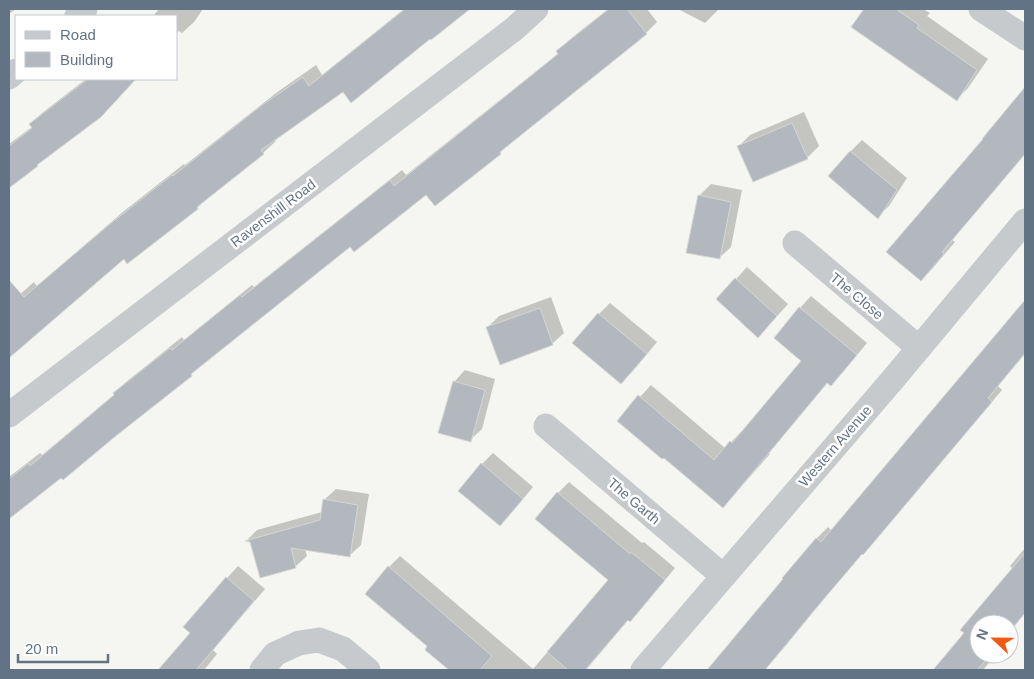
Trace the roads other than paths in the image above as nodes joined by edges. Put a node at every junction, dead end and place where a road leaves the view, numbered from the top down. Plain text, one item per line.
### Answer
1 (536, 9) edge
2 (981, 9) edge
3 (1025, 38) edge
4 (1025, 221) edge
5 (795, 243) dead end
6 (919, 348) junction
7 (9, 415) edge
8 (546, 426) dead end
9 (723, 576) junction
10 (262, 670) edge
11 (368, 670) edge
12 (643, 670) edge

1 - 7 street, Ravenshill Road
2 - 3 street
4 - 6 street, Western Avenue
5 - 6 street, The Close
6 - 9 street, Western Avenue
8 - 9 street, The Garth
9 - 12 street, Western Avenue
10 - 11 street

